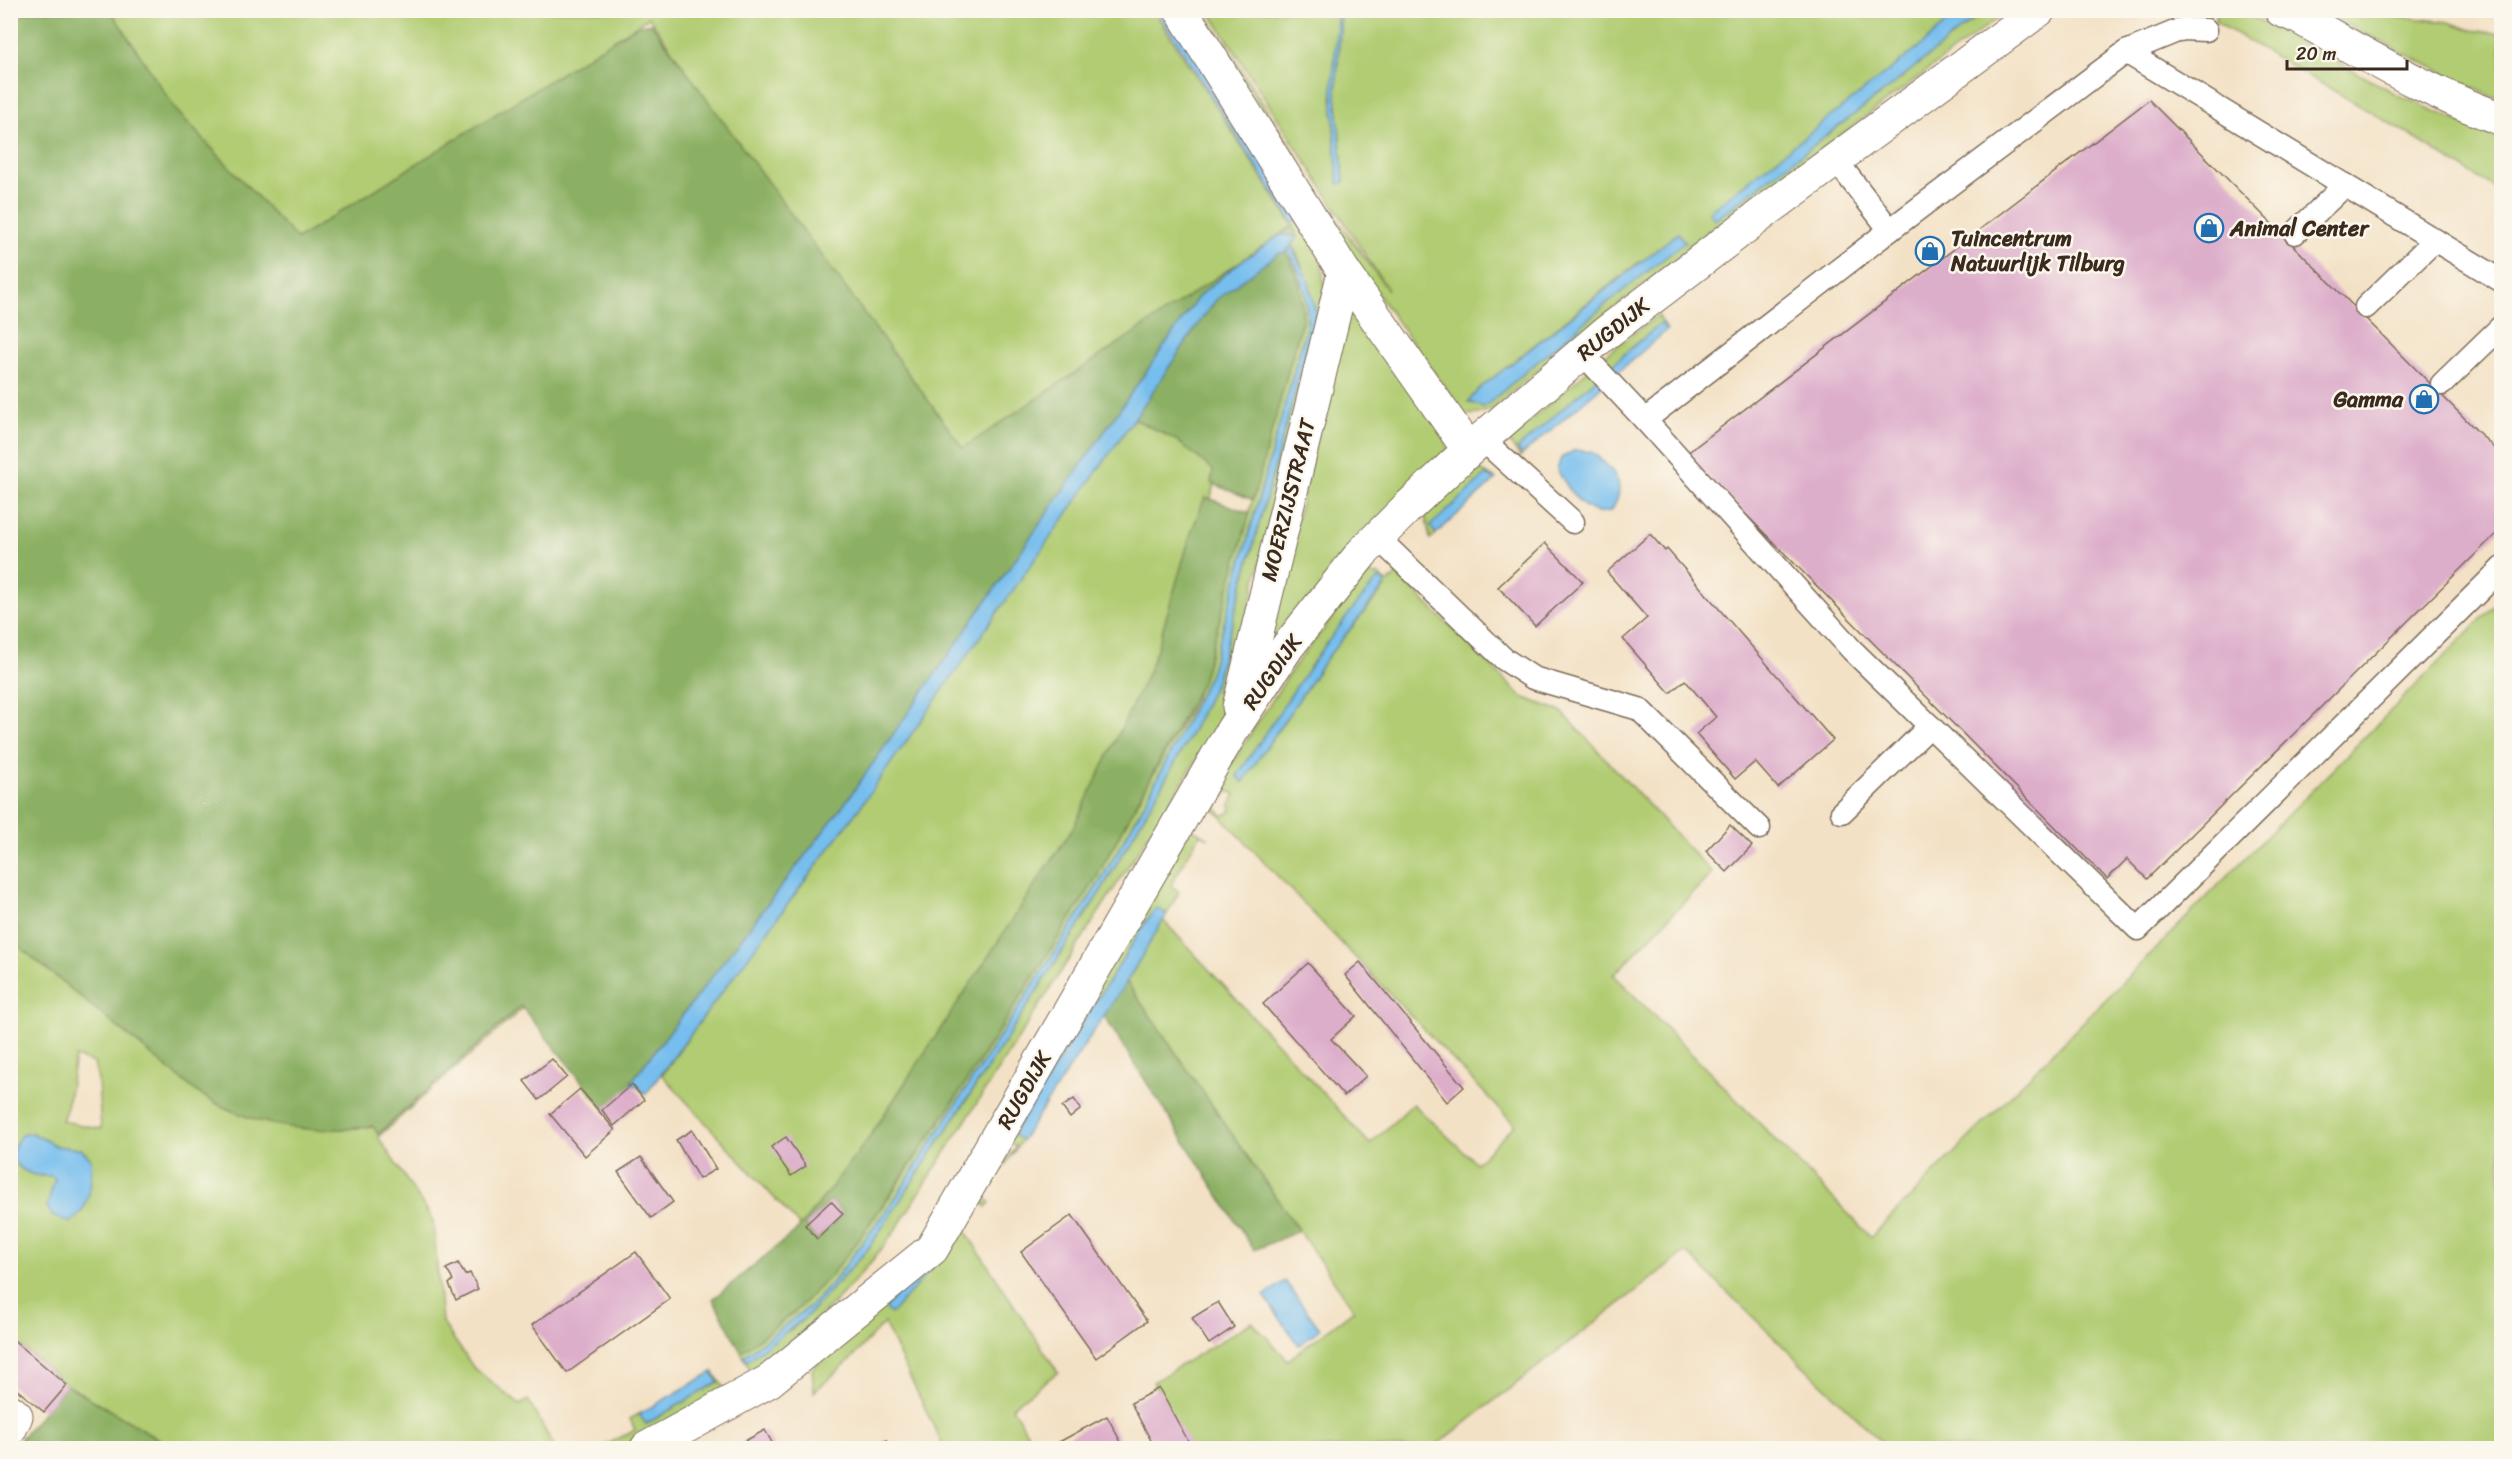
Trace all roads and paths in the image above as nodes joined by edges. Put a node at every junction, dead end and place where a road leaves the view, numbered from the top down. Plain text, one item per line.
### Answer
1 (1180, 10) edge
2 (2039, 10) edge
3 (2281, 10) edge
4 (2206, 30) dead end
5 (2126, 52) junction
6 (2502, 118) edge
7 (1835, 159) junction
8 (2345, 185) junction
9 (1890, 230) junction
10 (2295, 233) dead end
11 (2435, 240) junction
12 (1344, 272) junction
13 (2502, 281) edge
14 (2366, 307) dead end
15 (2502, 326) edge
16 (1582, 353) junction
17 (2442, 384) dead end
18 (1645, 420) junction
19 (1476, 444) junction
20 (1574, 522) dead end
21 (1378, 538) junction
22 (2502, 568) edge
23 (1930, 726) junction
24 (1233, 729) junction
25 (1842, 812) dead end
26 (1759, 828) dead end
27 (10, 1411) edge
28 (10, 1429) edge
29 (648, 1449) edge

1 - 12 street
2 - 7 street, RUGDIJK
3 - 6 street
4 - 5 lane
5 - 8 lane
5 - 9 lane
7 - 9 lane
7 - 16 street, RUGDIJK
8 - 10 lane
8 - 11 lane
9 - 18 lane
11 - 13 lane
11 - 14 lane
12 - 19 street
12 - 24 street, MOERZIJSTRAAT
15 - 17 lane
16 - 18 lane
16 - 19 street, RUGDIJK
18 - 23 lane
19 - 20 lane
19 - 21 street, RUGDIJK
21 - 24 street, RUGDIJK
21 - 26 lane
22 - 23 lane
23 - 25 lane
24 - 29 street, RUGDIJK
27 - 28 street

